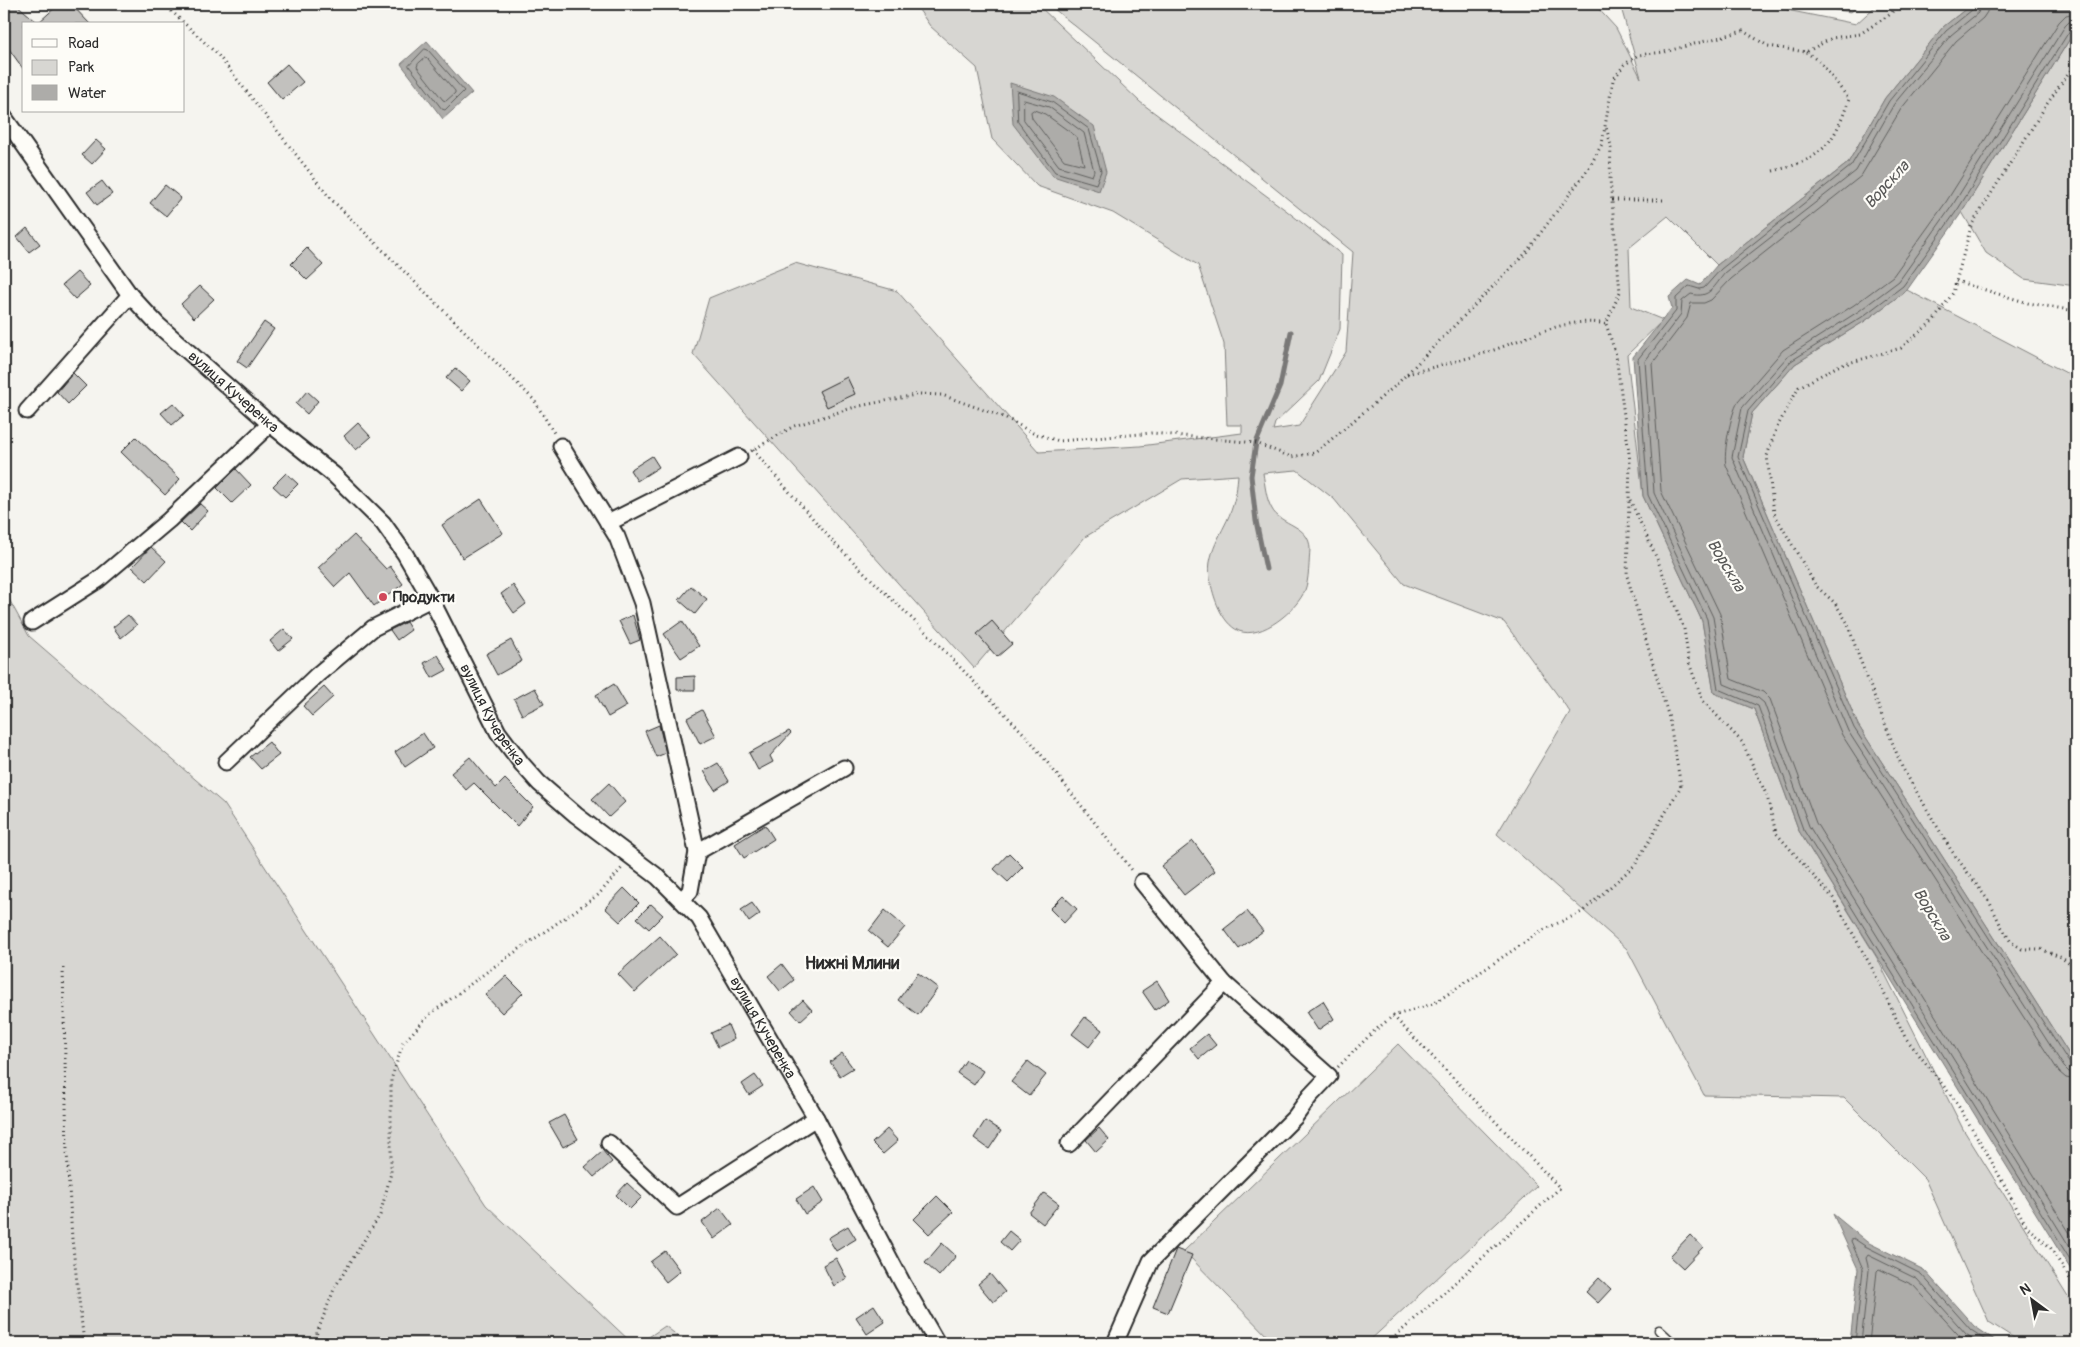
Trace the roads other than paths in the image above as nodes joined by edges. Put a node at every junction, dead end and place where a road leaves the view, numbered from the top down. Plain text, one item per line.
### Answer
1 (4, 116) edge
2 (130, 295) junction
3 (27, 411) dead end
4 (270, 424) junction
5 (561, 446) road end
6 (739, 457) road end
7 (608, 523) junction
8 (432, 599) junction
9 (32, 622) dead end
10 (226, 762) dead end
11 (844, 768) dead end
12 (697, 852) junction
13 (1142, 882) road end
14 (682, 900) junction
15 (1224, 983) junction
16 (816, 1118) junction
17 (609, 1143) dead end
18 (1069, 1144) dead end
19 (1659, 1330) dead end
20 (937, 1343) edge
21 (1115, 1343) edge
22 (1673, 1343) edge

1 - 2 street, вулиця Кучеренка
2 - 3 street
2 - 4 street, вулиця Кучеренка
4 - 8 street, вулиця Кучеренка
4 - 9 street
5 - 7 street
6 - 7 street
7 - 12 street
8 - 10 street
8 - 14 street, вулиця Кучеренка
11 - 12 street
12 - 14 street
13 - 15 street
14 - 16 street, вулиця Кучеренка
15 - 18 street
15 - 21 street
16 - 17 street
16 - 20 street, вулиця Кучеренка
19 - 22 lane

